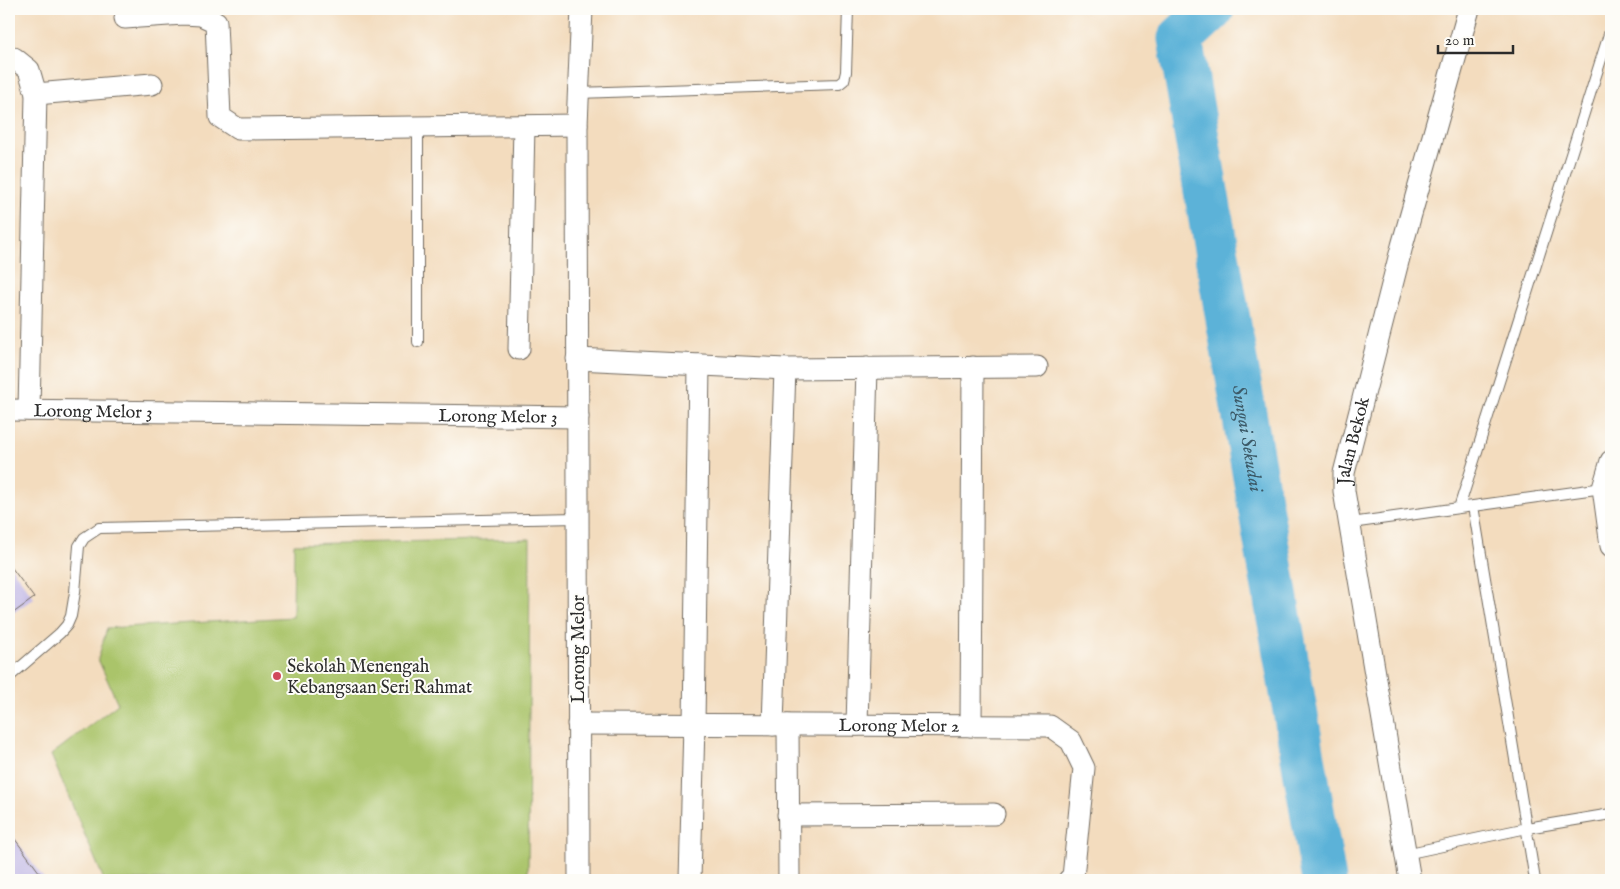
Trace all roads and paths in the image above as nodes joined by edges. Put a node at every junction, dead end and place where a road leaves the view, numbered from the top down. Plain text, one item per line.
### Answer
1 (582, 9) edge
2 (848, 9) edge
3 (1469, 9) edge
4 (125, 18) dead end
5 (1611, 28) edge
6 (9, 58) edge
7 (152, 84) dead end
8 (36, 94) junction
9 (578, 94) junction
10 (577, 125) junction
11 (524, 126) junction
12 (418, 127) junction
13 (418, 342) dead end
14 (519, 349) dead end
15 (577, 359) junction
16 (699, 365) junction
17 (973, 367) junction
18 (1037, 367) dead end
19 (867, 368) junction
20 (785, 369) junction
21 (19, 410) edge
22 (578, 417) junction
23 (1611, 460) edge
24 (1603, 488) junction
25 (1473, 506) junction
26 (1459, 508) junction
27 (578, 518) junction
28 (1609, 518) edge
29 (1350, 523) junction
30 (1611, 546) edge
31 (9, 677) edge
32 (578, 724) junction
33 (694, 724) junction
34 (780, 725) junction
35 (856, 725) junction
36 (971, 726) junction
37 (788, 814) junction
38 (994, 814) dead end
39 (1611, 814) edge
40 (1527, 828) junction
41 (1405, 854) junction
42 (579, 880) edge
43 (690, 880) edge
44 (789, 880) edge
45 (1069, 880) edge
46 (1410, 880) edge
47 (1535, 880) edge

1 - 9 street, Lorong Melor 3
2 - 9 lane
3 - 29 street, Jalan Bekok
4 - 12 street
5 - 26 lane
6 - 8 street
7 - 8 street
8 - 21 street
9 - 10 street, Lorong Melor 3
10 - 11 street
10 - 15 street, Lorong Melor 3
11 - 12 street
11 - 14 street
12 - 13 lane
15 - 16 street
15 - 22 street, Lorong Melor 3
16 - 20 street
16 - 33 street
17 - 18 street
17 - 19 street
17 - 36 street
19 - 20 street
19 - 35 street
20 - 34 street
21 - 22 street, Lorong Melor 3
22 - 27 street, Lorong Melor
23 - 24 street
24 - 25 lane
24 - 28 street
25 - 26 lane
25 - 40 lane
26 - 29 lane
27 - 31 lane
27 - 32 street, Lorong Melor
28 - 30 street
29 - 41 street, Jalan Bekok
32 - 33 street, Lorong Melor 2
32 - 42 street, Lorong Melor
33 - 34 street, Lorong Melor 2
33 - 43 street
34 - 35 street, Lorong Melor 2
34 - 37 street
35 - 36 street, Lorong Melor 2
36 - 45 street, Lorong Melor 2
37 - 38 street
37 - 44 street
39 - 40 lane
40 - 41 lane
40 - 47 lane
41 - 46 street, Jalan Bekok

